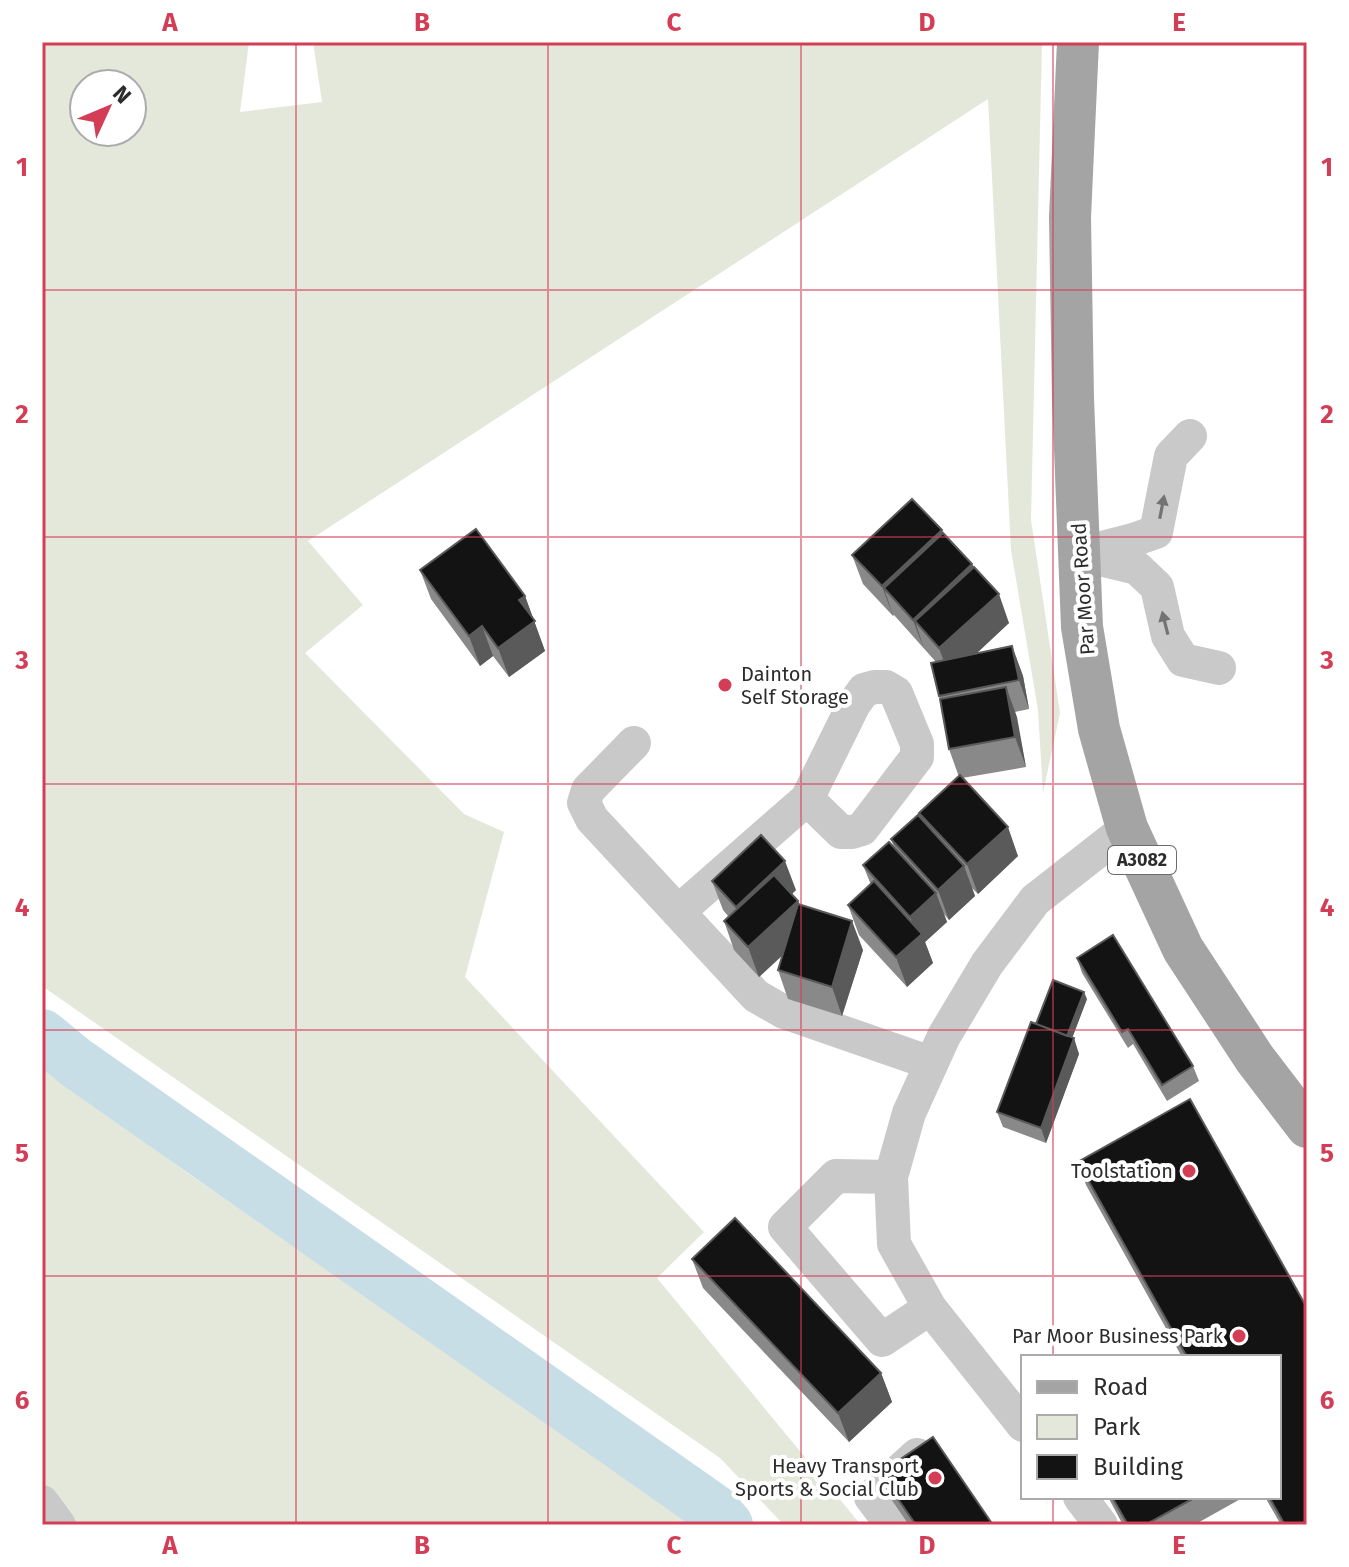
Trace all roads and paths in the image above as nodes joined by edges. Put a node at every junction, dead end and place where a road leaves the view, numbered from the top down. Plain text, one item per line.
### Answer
1 (1078, 42) edge
2 (1190, 436) dead end
3 (1079, 554) junction
4 (1219, 668) dead end
5 (634, 743) dead end
6 (807, 799) dead end
7 (1127, 828) junction
8 (678, 912) junction
9 (931, 1063) junction
10 (1307, 1127) edge
11 (891, 1177) junction
12 (930, 1308) junction
13 (1021, 1422) edge
14 (932, 1442) edge
15 (1082, 1499) edge
16 (42, 1502) edge
17 (59, 1525) edge
18 (892, 1525) edge
19 (1101, 1525) edge

1 - 3 main road, Par Moor Road / A3082
3 -> 2 lane
4 -> 3 lane
3 - 7 main road, Par Moor Road / A3082
5 - 8 lane
6 - 8 lane
7 - 9 lane
7 - 10 main road, Par Moor Road / A3082
8 - 9 lane
9 - 11 lane
11 - 12 lane
11 - 12 lane
12 - 13 lane
14 - 18 lane
15 - 19 lane
16 - 17 lane

